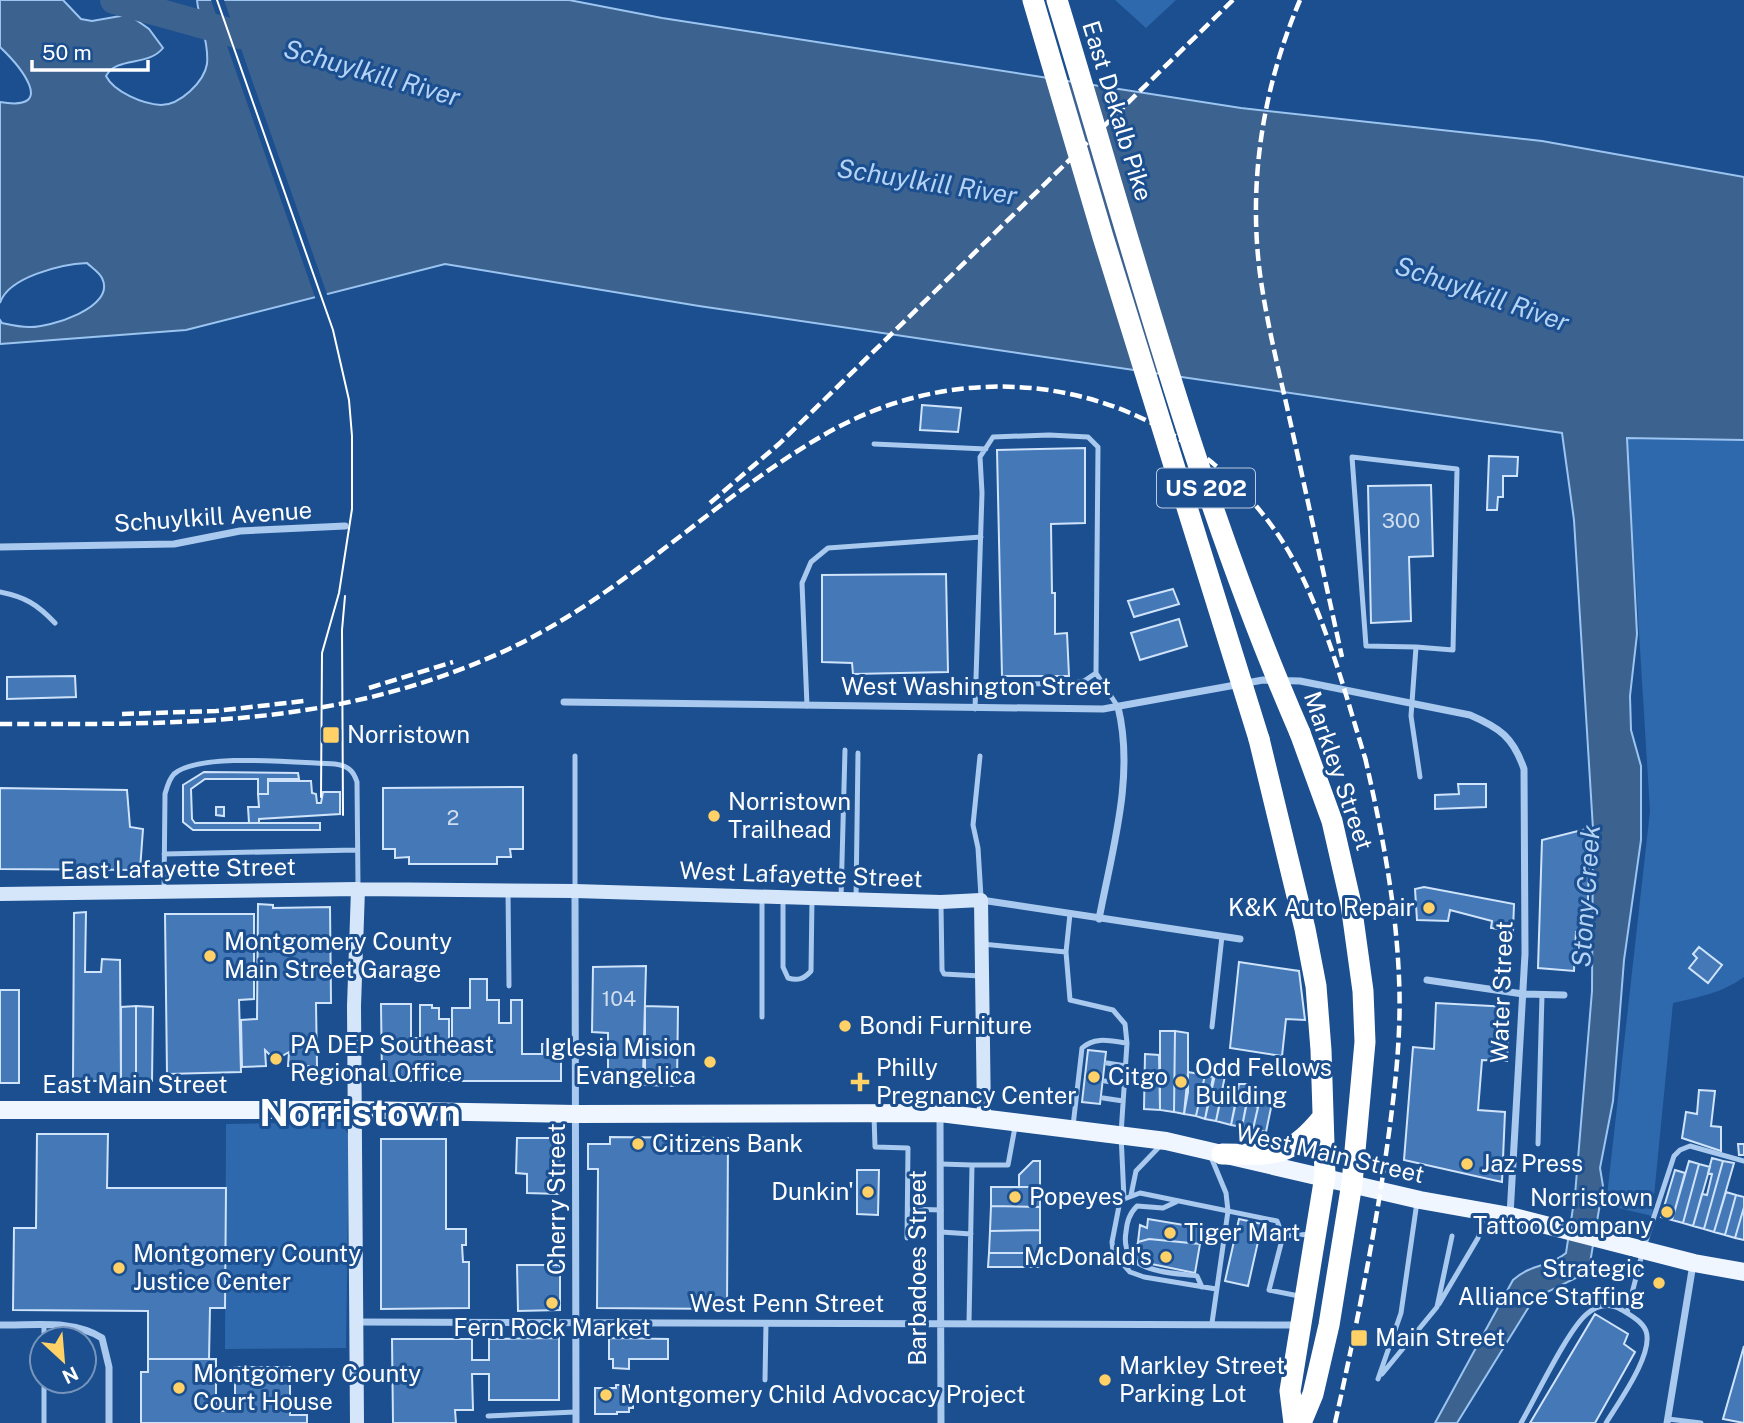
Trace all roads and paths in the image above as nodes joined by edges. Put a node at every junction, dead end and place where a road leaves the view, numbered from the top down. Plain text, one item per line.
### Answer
1 (1033, 0) edge
2 (1056, 0) edge
3 (1127, 238) joint
4 (874, 444) dead end
5 (986, 449) junction
6 (345, 526) dead end
7 (981, 537) junction
8 (0, 547) edge
9 (0, 592) edge
10 (55, 623) dead end
11 (1416, 646) junction
12 (1096, 673) junction
13 (976, 685) junction
14 (564, 702) dead end
15 (1412, 702) junction
16 (807, 706) junction
17 (1118, 707) junction
18 (975, 709) junction
19 (845, 750) dead end
20 (858, 753) dead end
21 (575, 755) dead end
22 (980, 756) dead end
23 (1524, 769) joint
24 (1420, 777) dead end
25 (356, 850) junction
26 (164, 854) junction
27 (358, 889) junction
28 (508, 890) junction
29 (164, 891) junction
30 (575, 891) junction
31 (0, 894) edge
32 (762, 897) junction
33 (783, 897) junction
34 (812, 898) junction
35 (841, 899) junction
36 (856, 899) junction
37 (981, 900) junction
38 (941, 902) junction
39 (1070, 914) junction
40 (1099, 919) junction
41 (1222, 936) junction
42 (1240, 939) dead end
43 (981, 943) junction
44 (1066, 952) junction
45 (981, 976) junction
46 (1427, 981) dead end
47 (509, 986) dead end
48 (1523, 994) junction
49 (1542, 995) junction
50 (1564, 995) dead end
51 (762, 1017) dead end
52 (1212, 1027) dead end
53 (1127, 1043) junction
54 (1081, 1060) junction
55 (1088, 1061) dead end
56 (1107, 1063) dead end
57 (1126, 1066) junction
58 (1079, 1078) junction
59 (1087, 1079) dead end
60 (1105, 1081) dead end
61 (1125, 1084) junction
62 (1077, 1094) junction
63 (1085, 1096) dead end
64 (1103, 1098) dead end
65 (1123, 1101) junction
66 (0, 1110) edge
67 (354, 1110) junction
68 (874, 1113) junction
69 (940, 1113) junction
70 (576, 1114) junction
71 (984, 1117) junction
72 (1322, 1118) junction
73 (1016, 1121) junction
74 (1073, 1128) junction
75 (1121, 1134) junction
76 (1166, 1141) junction
77 (1538, 1144) dead end
78 (1215, 1152) junction
79 (1744, 1161) edge
80 (941, 1164) junction
81 (971, 1165) junction
82 (1325, 1176) junction
83 (1352, 1183) junction
84 (1131, 1195) junction
85 (1124, 1199) junction
86 (1417, 1199) junction
87 (1177, 1201) junction
88 (908, 1209) junction
89 (941, 1210) junction
90 (1228, 1211) junction
91 (1485, 1212) junction
92 (1519, 1218) junction
93 (941, 1232) junction
94 (971, 1234) junction
95 (1316, 1234) junction
96 (1283, 1236) junction
97 (1452, 1236) dead end
98 (907, 1238) dead end
99 (1643, 1250) junction
100 (1693, 1263) junction
101 (1744, 1272) edge
102 (1202, 1287) junction
103 (1216, 1289) junction
104 (1306, 1297) junction
105 (1437, 1307) junction
106 (1627, 1313) junction
107 (357, 1322) junction
108 (577, 1323) junction
109 (766, 1323) junction
110 (1212, 1323) junction
111 (942, 1324) junction
112 (969, 1324) junction
113 (0, 1325) edge
114 (1301, 1325) junction
115 (28, 1326) edge
116 (98, 1335) edge
117 (765, 1380) dead end
118 (44, 1395) edge
119 (575, 1412) junction
120 (537, 1413) junction
121 (488, 1416) dead end
122 (1668, 1421) edge
123 (44, 1423) edge
124 (109, 1423) edge
125 (357, 1423) edge
126 (537, 1423) edge
127 (576, 1423) edge
128 (941, 1423) edge
129 (1294, 1423) edge
130 (1301, 1423) edge
131 (1521, 1423) edge
132 (1606, 1423) edge
133 (1702, 1423) edge

1 - 72 highway, East Dekalb Pike, bridge
2 - 3 highway, East Dekalb Pike / US 202, bridge
3 - 83 highway, Markley Street / US 202, bridge
4 - 5 lane
5 - 7 lane
5 - 12 lane
6 - 8 street, Schuylkill Avenue
7 - 13 lane
7 - 16 lane
9 - 10 lane
11 - 11 lane
11 - 15 lane
12 - 13 lane
12 - 17 lane
13 - 18 lane
14 - 16 street, West Washington Street
15 - 17 street, West Washington Street
15 - 23 street, West Washington Street
15 - 24 lane
16 - 18 street, West Washington Street
17 - 18 street, West Washington Street
17 - 40 street
19 - 35 lane
20 - 36 lane
21 - 30 lane
22 - 37 lane
23 - 48 street, Water Street
25 - 26 lane
25 - 26 lane
25 - 27 lane
26 - 29 lane
27 - 28 street, West Lafayette Street
27 - 29 street, East Lafayette Street
27 - 67 street
28 - 30 street, West Lafayette Street
28 - 47 lane
29 - 31 street, East Lafayette Street
30 - 32 street, West Lafayette Street
30 - 70 street, Cherry Street
32 - 33 street, West Lafayette Street
32 - 51 lane
33 - 34 street, West Lafayette Street
33 - 34 lane
34 - 35 street, West Lafayette Street
35 - 36 street, West Lafayette Street
36 - 38 street, West Lafayette Street
37 - 38 street, West Lafayette Street
37 - 39 street, West Lafayette Street
37 - 43 street
38 - 45 lane
39 - 40 street, West Lafayette Street
39 - 44 lane
40 - 41 street, West Lafayette Street
41 - 42 street, West Lafayette Street
41 - 52 lane
43 - 44 lane
43 - 45 street
44 - 53 lane
45 - 71 street
46 - 48 street
48 - 49 street
48 - 92 street, Water Street
49 - 50 street
49 - 77 lane
53 - 54 lane
53 - 57 lane
54 - 55 lane
54 - 58 lane
56 - 57 lane
57 - 61 lane
58 - 59 lane
58 - 62 lane
60 - 61 lane
61 - 65 lane
62 - 63 lane
62 - 74 lane
64 - 65 lane
65 - 75 lane
66 - 67 main road, East Main Street
67 - 70 main road, West Main Street
67 - 107 street
68 - 69 main road, West Main Street
68 - 70 main road, West Main Street
68 - 88 lane
69 - 71 main road, West Main Street
69 - 80 street, Barbadoes Street
70 - 108 street, Cherry Street
71 - 73 main road, West Main Street
72 - 78 highway
72 - 82 highway
73 - 74 main road, West Main Street
73 - 81 lane
74 - 75 main road, West Main Street
75 - 76 main road, West Main Street
75 - 85 lane
76 - 78 main road, West Main Street
76 - 84 lane
78 - 82 main road, West Main Street
78 - 90 lane
79 - 99 lane
80 - 81 lane
80 - 89 street, Barbadoes Street
81 - 94 lane
82 - 83 main road, West Main Street
82 - 95 highway
83 - 86 main road, West Main Street
83 - 130 highway, Markley Street / US 202
84 - 85 lane
84 - 87 lane
85 - 102 lane
86 - 91 main road, West Main Street
86 - 105 lane
87 - 90 lane
87 - 102 lane
88 - 89 lane
88 - 98 lane
89 - 93 street, Barbadoes Street
90 - 96 lane
90 - 103 lane
91 - 92 main road, West Main Street
91 - 105 lane
92 - 99 main road, West Main Street
93 - 94 lane
93 - 111 street, Barbadoes Street
94 - 112 lane
95 - 96 lane
95 - 104 highway
96 - 104 lane
97 - 105 lane
99 - 100 main road, West Main Street
99 - 106 lane
100 - 101 main road, West Main Street
100 - 122 street
102 - 103 lane
103 - 110 lane
104 - 114 highway
106 - 131 lane
106 - 132 lane
107 - 108 street, West Penn Street
107 - 125 street
108 - 109 street, West Penn Street
108 - 119 street, Cherry Street
109 - 111 street, West Penn Street
109 - 117 lane
110 - 112 street, West Penn Street
110 - 114 street, West Penn Street
111 - 112 street, West Penn Street
111 - 128 street, Barbadoes Street
113 - 115 street
114 - 129 highway
116 - 124 street
118 - 123 lane
119 - 120 lane
119 - 127 street, Cherry Street
120 - 121 lane
120 - 126 lane
122 - 133 lane

